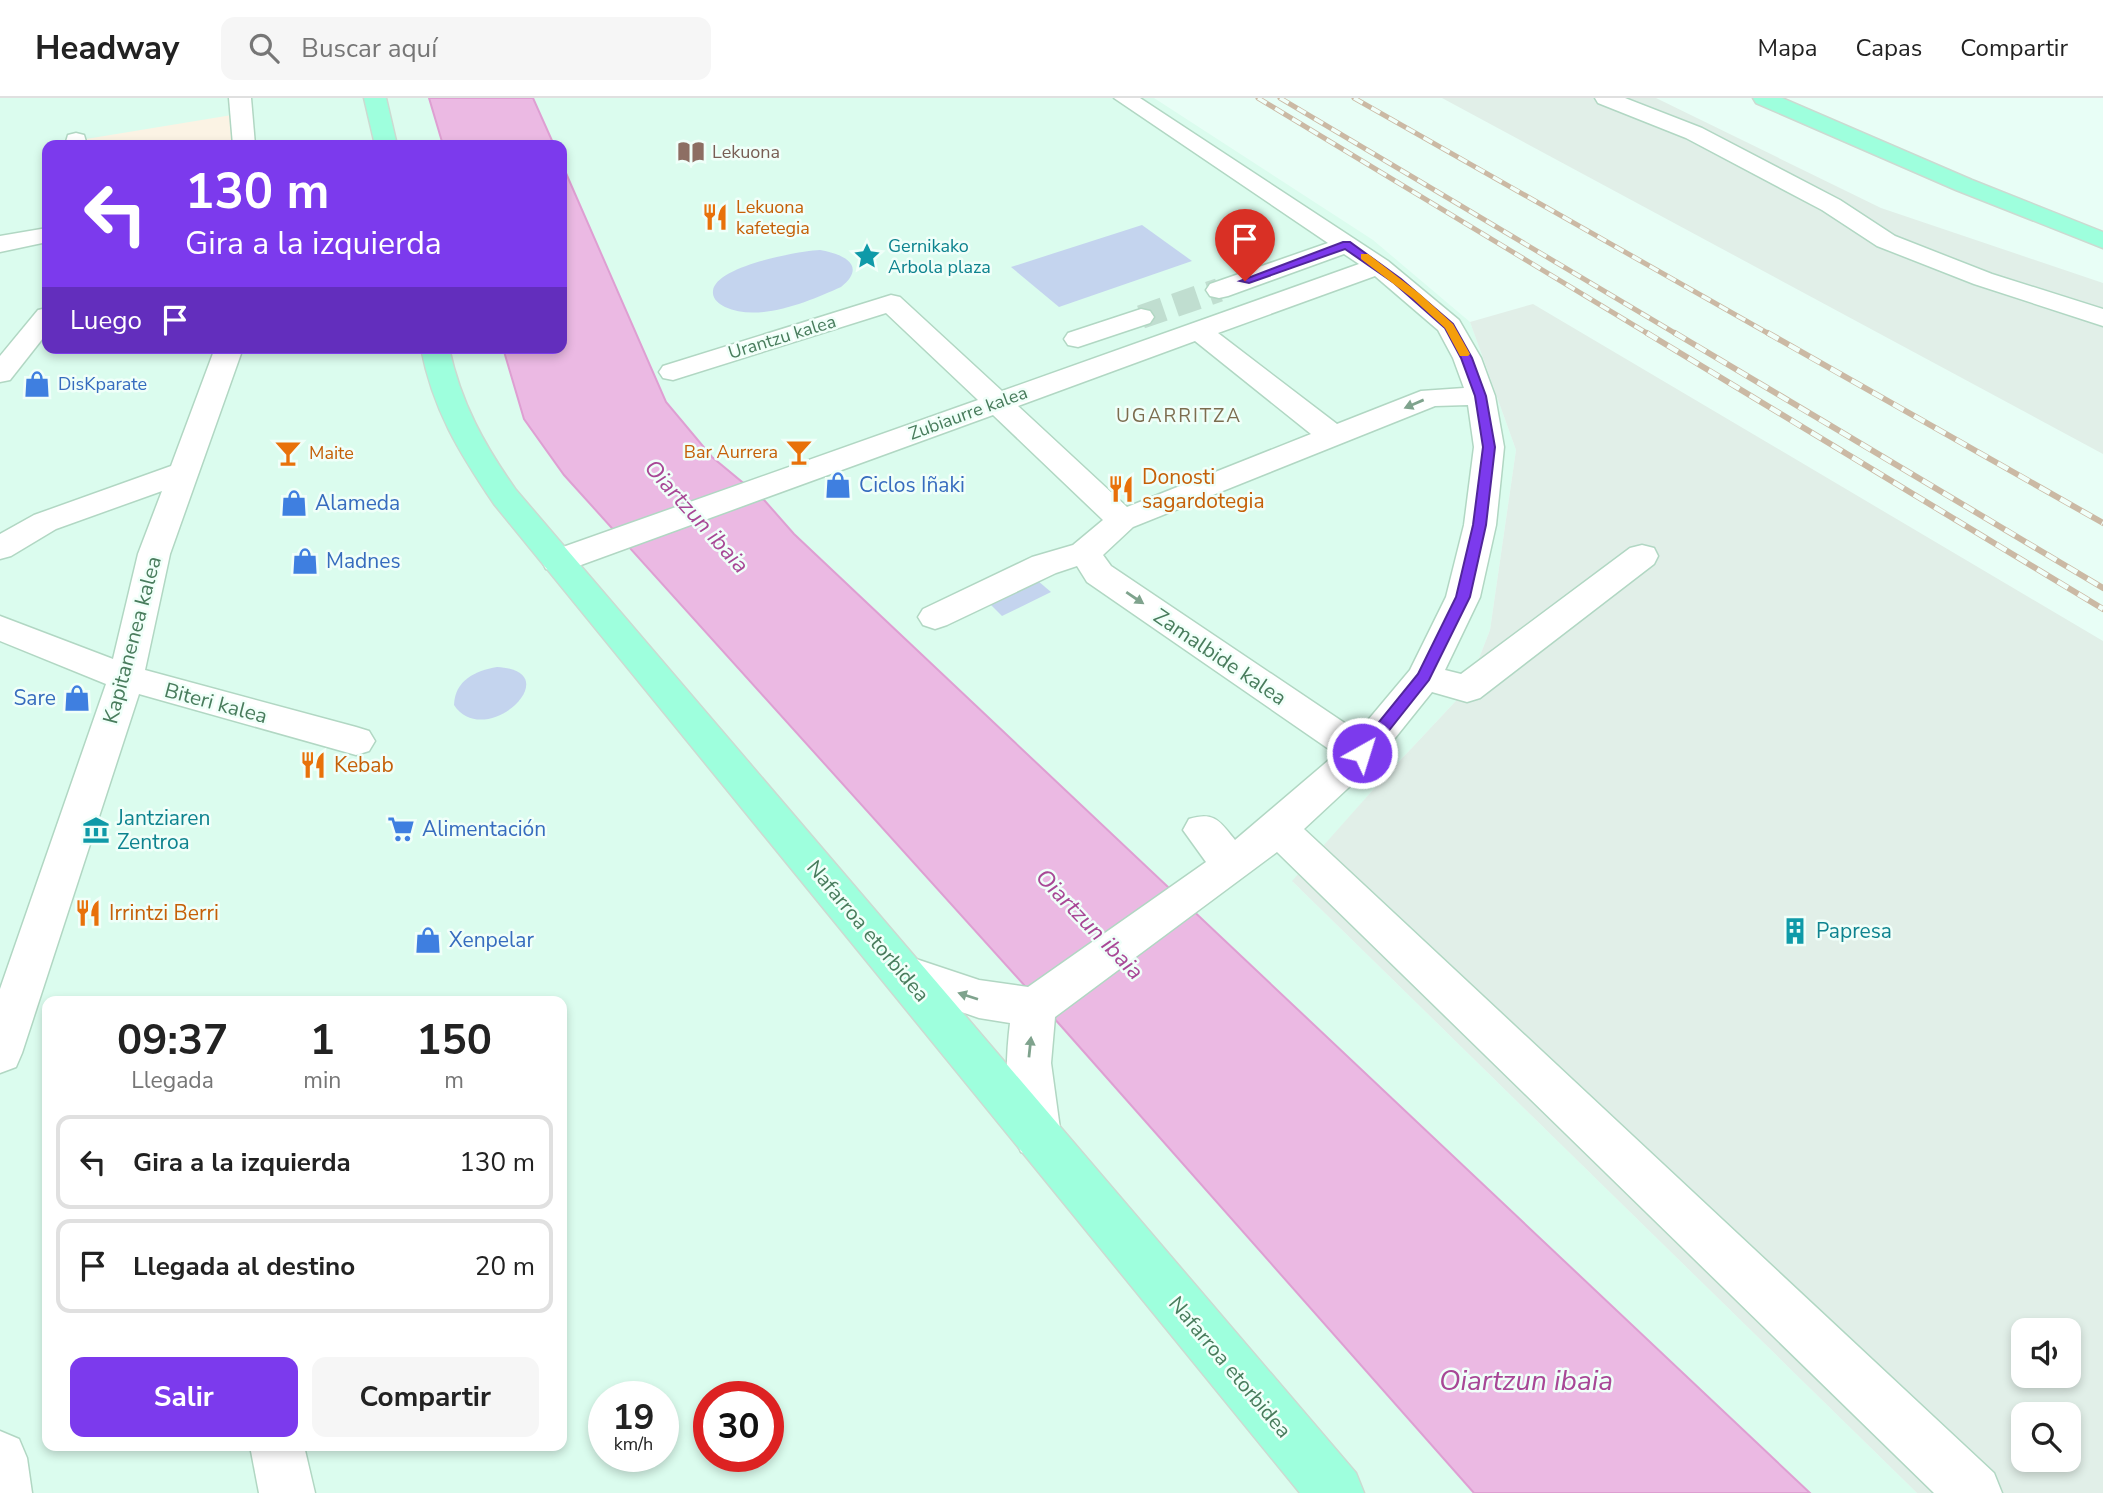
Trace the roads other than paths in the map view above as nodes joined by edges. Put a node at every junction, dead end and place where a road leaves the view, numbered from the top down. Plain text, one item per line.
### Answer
1 (240, 98) edge
2 (375, 98) edge
3 (1125, 98) edge
4 (1606, 98) edge
5 (1764, 98) edge
6 (244, 140) edge
7 (385, 140) edge
8 (42, 236) edge
9 (2103, 242) edge
10 (0, 244) edge
11 (1346, 245) junction
12 (1378, 266) junction
13 (1219, 290) tunnel mouth
14 (1140, 317) tunnel mouth
15 (2103, 318) edge
16 (42, 329) edge
17 (1199, 331) junction
18 (1078, 339) dead end
19 (227, 354) edge
20 (436, 354) edge
21 (673, 372) dead end
22 (0, 374) edge
23 (1480, 396) junction
24 (997, 403) junction
25 (1335, 436) junction
26 (183, 472) junction
27 (1122, 520) junction
28 (0, 548) edge
29 (1086, 553) junction
30 (1642, 556) dead end
31 (558, 561) junction
32 (934, 617) dead end
33 (0, 628) edge
34 (1424, 677) junction
35 (126, 678) junction
36 (356, 741) dead end
37 (1362, 753) junction
38 (1278, 829) junction
39 (1203, 830) dead end
40 (1213, 881) junction
41 (904, 974) junction
42 (1034, 1007) junction
43 (0, 1053) edge
44 (1038, 1136) junction
45 (278, 1451) edge
46 (0, 1458) edge
47 (4, 1493) edge
48 (288, 1493) edge
49 (1336, 1493) edge
50 (1974, 1493) edge

1 - 6 street
2 - 7 main road
3 - 11 street
4 - 15 street
5 - 9 main road
8 - 10 street
11 - 12 street
11 - 13 street
12 - 17 street, Zubiaurre kalea
12 - 23 street
14 - 18 street
16 - 22 street
17 - 24 street, Zubiaurre kalea
17 - 25 street
19 - 26 street, Kapitanenea kalea
20 - 31 main road, Nafarroa etorbidea
21 - 24 street, Urantzu kalea
23 -> 25 street
23 - 34 street
24 - 27 street
24 - 31 street, Zubiaurre kalea
25 - 27 street
26 - 28 street
26 - 35 street, Kapitanenea kalea
27 - 29 street
29 - 32 street
29 -> 37 street, Zamalbide kalea
30 - 34 street
31 - 41 main road, Nafarroa etorbidea
33 - 35 street, Biteri kalea
34 - 37 street
35 - 36 street, Biteri kalea
35 - 43 street, Kapitanenea kalea
37 - 38 street
38 - 40 street
38 - 50 street
39 - 40 street
40 - 42 street
42 -> 41 street
41 - 44 main road, Nafarroa etorbidea
44 -> 42 street
44 - 49 main road, Nafarroa etorbidea
45 - 48 street
46 - 47 street

